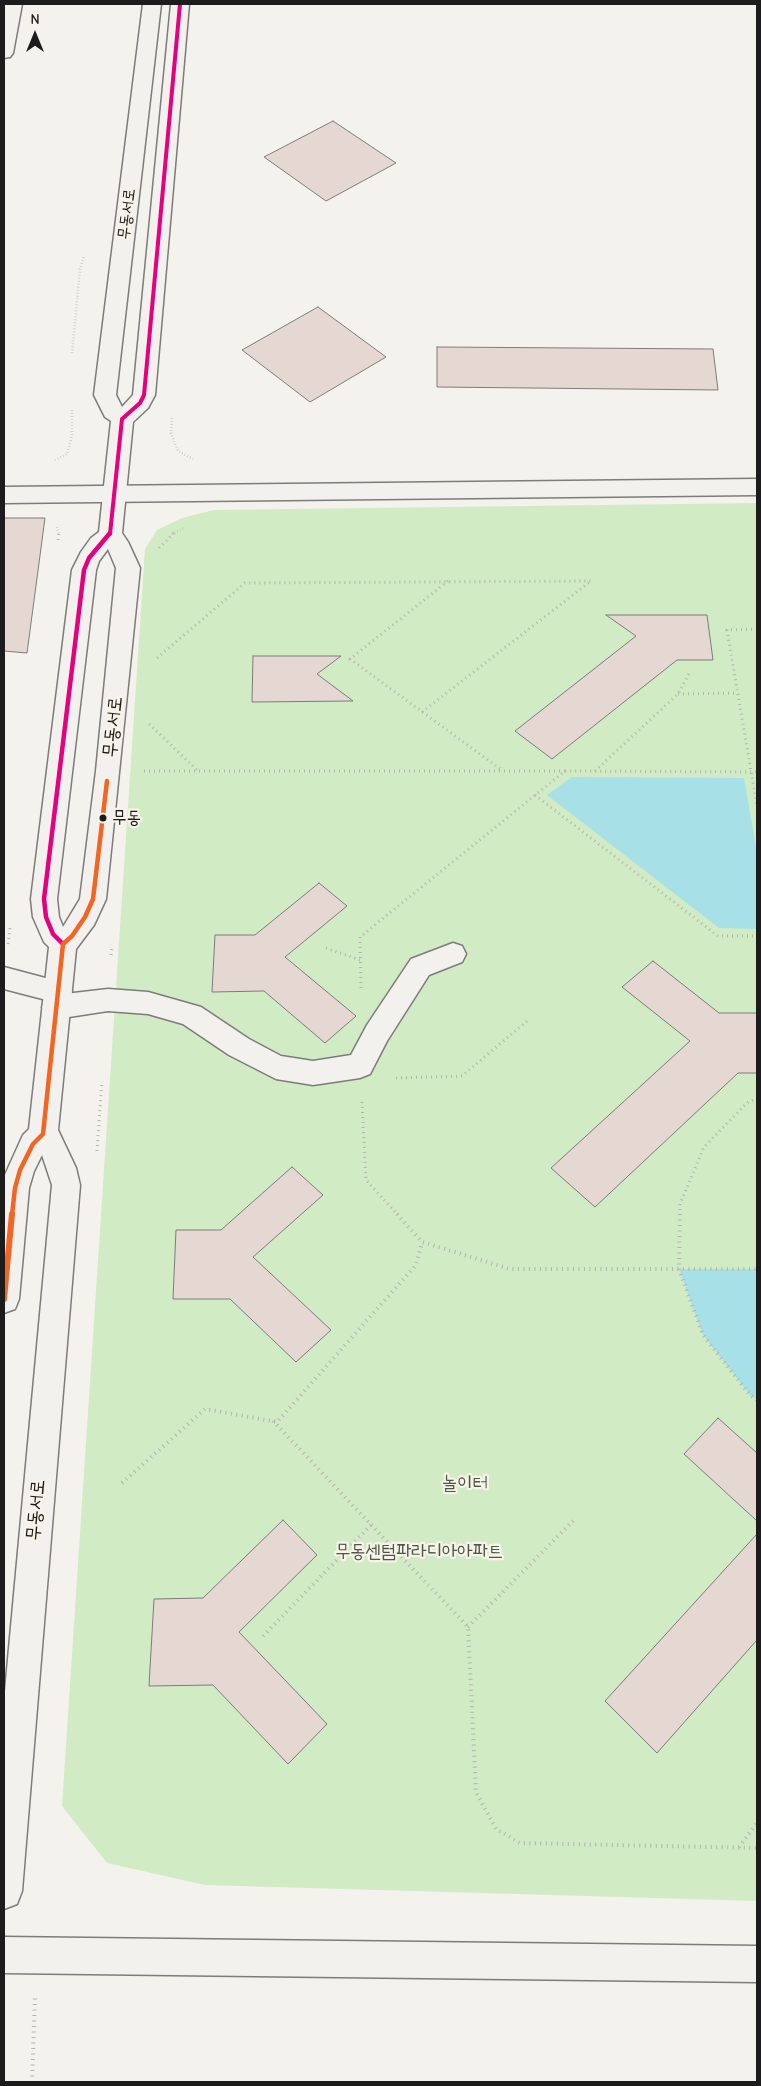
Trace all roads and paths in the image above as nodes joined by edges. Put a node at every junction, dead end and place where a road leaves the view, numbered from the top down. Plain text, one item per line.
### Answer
1 (13, 4) edge
2 (152, 4) edge
3 (180, 4) edge
4 (4, 53) edge
5 (172, 414) dead end
6 (122, 418) junction
7 (197, 462) dead end
8 (757, 487) edge
9 (4, 495) edge
10 (115, 495) junction
11 (110, 535) junction
12 (448, 581) junction
13 (757, 629) edge
14 (157, 659) dead end
15 (690, 672) dead end
16 (738, 693) junction
17 (678, 694) junction
18 (422, 712) junction
19 (144, 719) dead end
20 (144, 771) dead end
21 (198, 771) junction
22 (503, 771) junction
23 (565, 771) junction
24 (595, 771) junction
25 (752, 772) junction
26 (757, 772) edge
27 (535, 795) junction
28 (757, 806) edge
29 (757, 936) edge
30 (63, 944) junction
31 (326, 948) dead end
32 (453, 954) dead end
33 (360, 960) junction
34 (4, 978) edge
35 (360, 997) dead end
36 (57, 999) junction
37 (527, 1021) dead end
38 (360, 1072) junction
39 (757, 1098) edge
40 (43, 1134) junction
41 (422, 1242) junction
42 (757, 1269) edge
43 (4, 1299) edge
44 (757, 1400) edge
45 (273, 1421) junction
46 (122, 1483) dead end
47 (575, 1519) dead end
48 (371, 1525) junction
49 (468, 1627) junction
50 (263, 1636) dead end
51 (757, 1823) edge
52 (738, 1848) junction
53 (757, 1848) edge
54 (4, 1892) edge
55 (4, 1955) edge
56 (757, 1964) edge

1 - 4 main road
2 - 6 main road, 무동서로
3 - 6 main road, 무동서로
5 - 7 path
6 - 10 main road
8 - 10 main road
9 - 10 main road
10 - 11 main road
11 - 30 main road, 무동서로
11 - 30 main road
12 - 14 path
12 - 18 path
12 - 18 path
13 - 16 path
15 - 17 path
16 - 17 path
16 - 25 path
17 - 24 path
18 - 22 path
19 - 21 path
20 - 21 path
21 - 22 path
22 - 23 path
23 - 24 path
23 - 27 path
24 - 25 path
25 - 26 path
25 - 28 path
27 - 29 path
27 - 33 path
30 - 36 main road
31 - 33 path
32 - 38 main road
33 - 35 path
34 - 36 main road
36 - 38 main road
36 - 40 main road
37 - 38 path
38 - 41 path
39 - 44 path
40 - 43 main road
40 - 54 main road, 무동서로
41 - 42 path
41 - 45 path
45 - 46 path
45 - 48 path
47 - 49 path
48 - 49 path
48 - 50 path
49 - 52 path
51 - 52 path
52 - 53 path
55 - 56 main road

